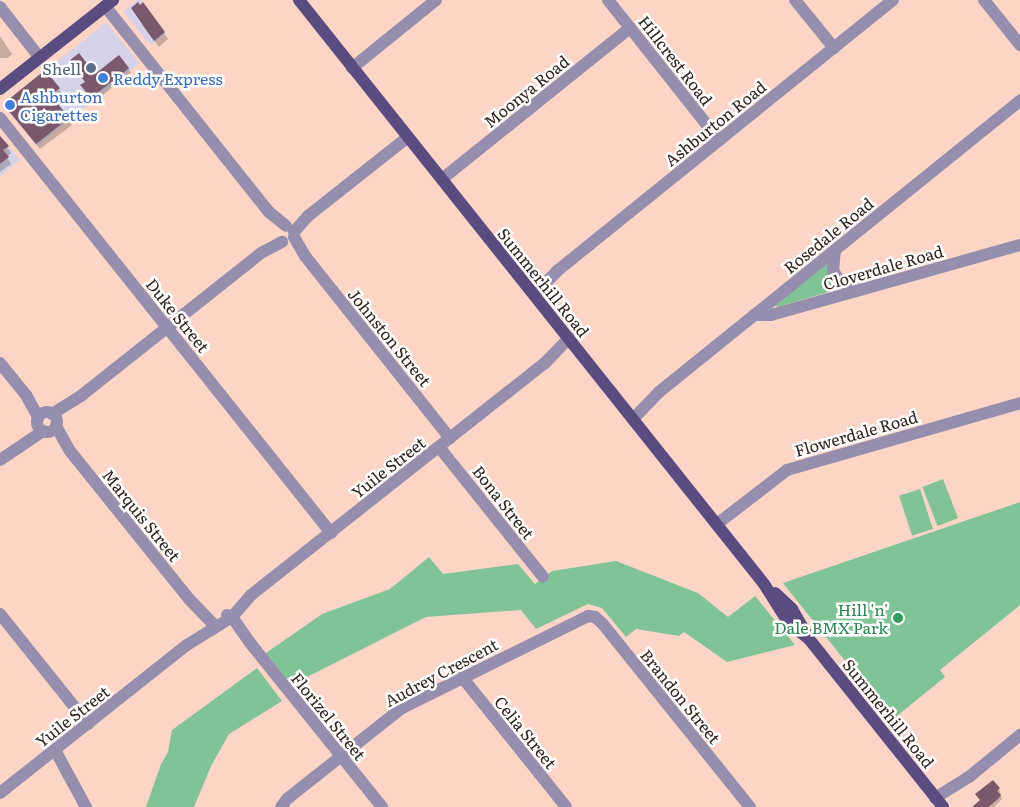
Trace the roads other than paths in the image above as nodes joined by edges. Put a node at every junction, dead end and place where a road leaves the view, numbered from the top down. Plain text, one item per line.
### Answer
1 (299, 0) edge
2 (436, 0) edge
3 (608, 0) edge
4 (795, 0) edge
5 (893, 0) edge
6 (984, 0) edge
7 (109, 3) edge
8 (0, 7) edge
9 (630, 28) junction
10 (1020, 45) edge
11 (834, 48) junction
12 (40, 58) junction
13 (352, 68) junction
14 (0, 89) edge
15 (1019, 101) edge
16 (0, 118) edge
17 (408, 137) junction
18 (719, 140) junction
19 (442, 180) junction
20 (286, 234) junction
21 (1020, 245) edge
22 (835, 251) junction
23 (860, 290) junction
24 (531, 291) junction
25 (754, 315) junction
26 (167, 328) junction
27 (572, 342) junction
28 (0, 363) edge
29 (1020, 403) edge
30 (630, 415) junction
31 (47, 422) junction
32 (450, 438) junction
33 (439, 447) junction
34 (0, 460) edge
35 (717, 524) junction
36 (331, 533) junction
37 (543, 577) dead end
38 (229, 618) junction
39 (581, 618) joint
40 (2, 622) edge
41 (210, 626) junction
42 (462, 677) junction
43 (88, 724) junction
44 (1020, 735) edge
45 (55, 750) junction
46 (341, 756) junction
47 (0, 793) edge
48 (940, 804) edge
49 (86, 807) edge
50 (281, 807) edge
51 (382, 807) edge
52 (566, 807) edge
53 (750, 807) edge

1 - 13 main road, Summerhill Road
2 - 13 street
3 - 9 street, Hillcrest Road
4 - 11 street
5 - 11 street, Ashburton Road
6 - 10 street
7 - 12 main road
7 - 20 street, Johnston Street
8 - 12 street
9 - 18 street, Hillcrest Road
9 - 19 street, Moonya Road
11 - 18 street, Ashburton Road
12 - 14 main road
13 - 17 main road, Summerhill Road
15 - 22 street, Rosedale Road
16 - 26 street, Duke Street
17 - 19 main road, Summerhill Road
17 - 20 street
18 - 24 street, Ashburton Road
19 - 24 main road, Summerhill Road
20 - 26 street
20 - 32 street, Johnston Street
21 - 23 street, Cloverdale Road
22 - 23 street
22 - 25 street, Rosedale Road
23 - 25 street, Cloverdale Road
24 - 27 main road, Summerhill Road
25 - 30 street, Rosedale Road
26 - 31 street
26 - 36 street, Duke Street
27 - 30 main road, Summerhill Road
27 - 32 street, Yuile Street
28 - 31 street, Marquis Street
29 - 35 street, Flowerdale Road
30 - 35 main road, Summerhill Road
31 - 34 street
31 - 41 street, Marquis Street
32 - 33 street, Yuile Street
33 - 36 street, Yuile Street
33 - 37 street, Bona Street
35 - 48 main road, Summerhill Road
36 - 38 street, Yuile Street
38 - 41 street, Yuile Street
38 - 46 street, Florizel Street
39 - 42 street, Audrey Crescent
39 - 53 street, Brandon Street
40 - 43 street
41 - 43 street, Yuile Street
42 - 46 street, Audrey Crescent
42 - 52 street, Celia Street
43 - 45 street, Yuile Street
44 - 48 street
45 - 47 street, Yuile Street
45 - 49 street
46 - 50 street, Audrey Crescent
46 - 51 street, Florizel Street

